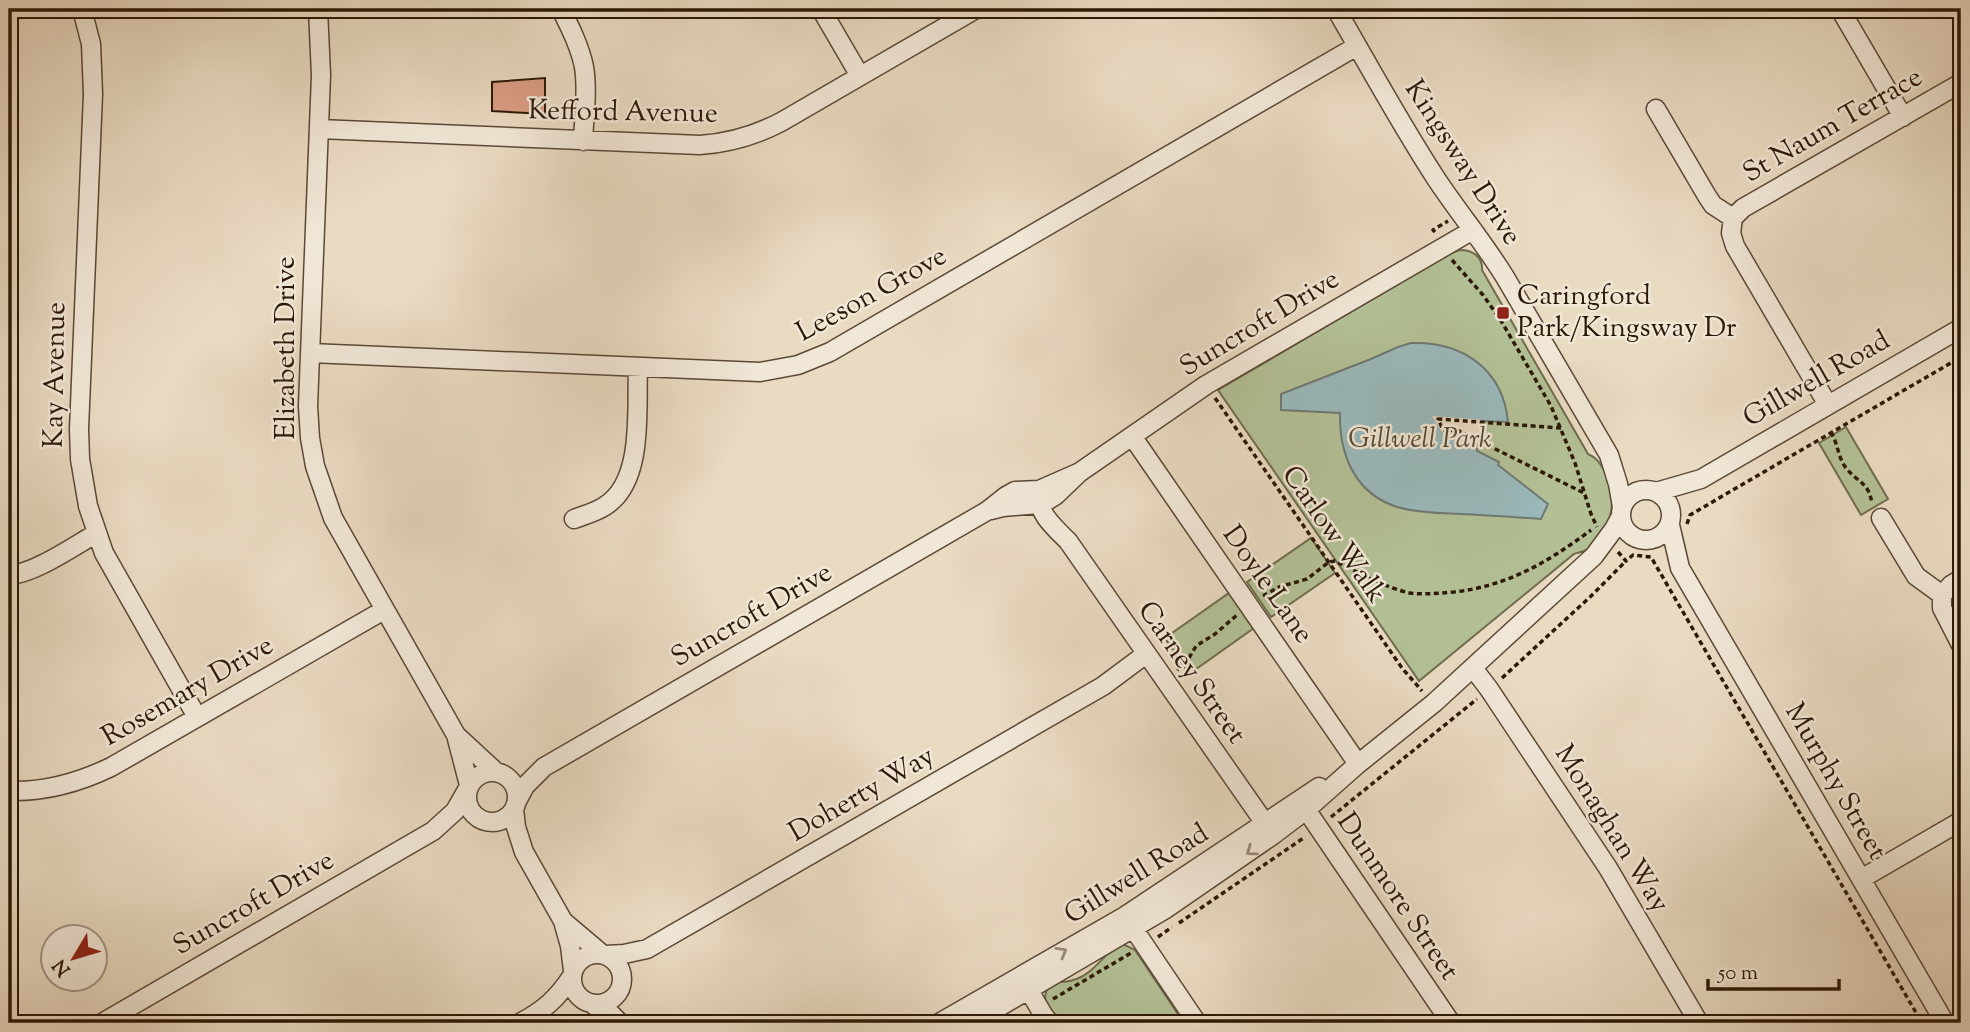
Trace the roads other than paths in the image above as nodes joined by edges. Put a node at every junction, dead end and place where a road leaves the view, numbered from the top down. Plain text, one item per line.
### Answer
1 (82, 9) edge
2 (318, 9) edge
3 (561, 9) edge
4 (821, 9) edge
5 (976, 9) edge
6 (1336, 9) edge
7 (1840, 9) edge
8 (1357, 46) junction
9 (860, 76) junction
10 (1961, 83) edge
11 (1656, 109) dead end
12 (1903, 117) junction
13 (319, 129) junction
14 (583, 141) junction
15 (1733, 218) junction
16 (1473, 230) junction
17 (1961, 328) edge
18 (310, 353) junction
19 (638, 367) junction
20 (1828, 405) junction
21 (1132, 436) junction
22 (1609, 455) junction
23 (1701, 479) junction
24 (1651, 490) junction
25 (1042, 498) junction
26 (1621, 512) junction
27 (1876, 513) road end
28 (575, 519) dead end
29 (1676, 522) junction
30 (97, 533) junction
31 (1605, 538) junction
32 (1642, 540) junction
33 (1669, 564) junction
34 (9, 575) edge
35 (1961, 579) edge
36 (1942, 595) junction
37 (384, 610) junction
38 (1961, 645) edge
39 (1149, 659) junction
40 (1473, 668) junction
41 (197, 717) junction
42 (456, 735) junction
43 (1358, 764) junction
44 (544, 767) junction
45 (500, 773) junction
46 (468, 788) junction
47 (9, 791) edge
48 (516, 805) junction
49 (1302, 805) junction
50 (1961, 821) edge
51 (487, 822) junction
52 (1268, 829) junction
53 (433, 831) junction
54 (524, 852) junction
55 (1861, 880) junction
56 (564, 921) junction
57 (1129, 922) junction
58 (647, 949) junction
59 (604, 954) junction
60 (573, 974) junction
61 (1025, 983) junction
62 (621, 988) junction
63 (590, 1003) junction
64 (542, 1010) junction
65 (102, 1023) edge
66 (520, 1023) edge
67 (623, 1023) edge
68 (939, 1023) edge
69 (972, 1023) edge
70 (1050, 1023) edge
71 (1197, 1023) edge
72 (1451, 1023) edge
73 (1699, 1023) edge
74 (1945, 1023) edge

1 - 30 street, Kay Avenue
2 - 13 street, Elizabeth Drive
3 - 14 street
4 - 9 street
5 - 9 street, Kefford Avenue
6 - 8 street, Kingsway Drive
7 - 12 street
8 - 16 street, Kingsway Drive
8 - 19 street, Leeson Grove
9 - 14 street, Kefford Avenue
10 - 12 street, St Naum Terrace
11 - 15 street
12 - 15 street, St Naum Terrace
13 - 14 street, Kefford Avenue
13 - 18 street, Elizabeth Drive
15 - 20 street
16 - 21 street, Suncroft Drive
16 - 22 street, Kingsway Drive
17 - 20 street, Gillwell Road
18 - 19 street, Leeson Grove
18 - 37 street, Elizabeth Drive
19 - 28 street
20 - 23 street, Gillwell Road
21 - 25 street, Suncroft Drive
21 - 43 street, Doyle Lane
22 - 24 street, Kingsway Drive
22 - 26 street, Kingsway Drive
23 - 24 street, Gillwell Road
23 - 29 street, Gillwell Road
24 - 26 street
24 - 29 street
25 - 39 street, Carney Street
25 - 44 street, Suncroft Drive
26 - 31 street
26 - 32 street
27 - 36 street
29 - 32 street
29 - 33 street, Murphy Street
30 - 34 street
30 - 41 street, Kay Avenue
31 - 32 street, Gillwell Road
31 - 40 street, Gillwell Road
32 - 33 street, Murphy Street
33 - 55 street, Murphy Street
35 - 36 street
36 - 38 street
37 - 41 street, Rosemary Drive
37 - 42 street, Elizabeth Drive
39 - 52 street, Carney Street
39 - 58 street, Doherty Way
40 - 43 street, Gillwell Road
40 - 73 street, Monaghan Way
41 - 47 street, Rosemary Drive
42 - 45 street, Elizabeth Drive
42 - 46 street, Elizabeth Drive
43 - 49 street, Gillwell Road
44 - 45 street, Suncroft Drive
44 - 48 street, Suncroft Drive
45 - 46 street
45 - 48 street
46 - 51 street
46 - 53 street, Suncroft Drive
48 - 51 street
48 - 54 street
49 - 52 street, Gillwell Road
49 - 72 street, Dunmore Street
50 - 55 street
51 - 53 street, Suncroft Drive
51 - 54 street
52 - 57 street, Gillwell Road
53 - 65 street, Suncroft Drive
54 - 56 street
55 - 74 street, Murphy Street
56 - 59 street
56 - 60 street
57 - 61 street, Gillwell Road
57 - 71 street
58 - 59 street, Doherty Way
58 - 62 street, Doherty Way
59 - 60 street
59 - 62 street
60 - 63 street
60 - 64 street
61 - 68 street, Gillwell Road
61 - 69 street, Gillwell Road
61 - 70 street
62 - 63 street
62 - 67 street
63 - 64 street
63 - 67 street
64 - 66 street

